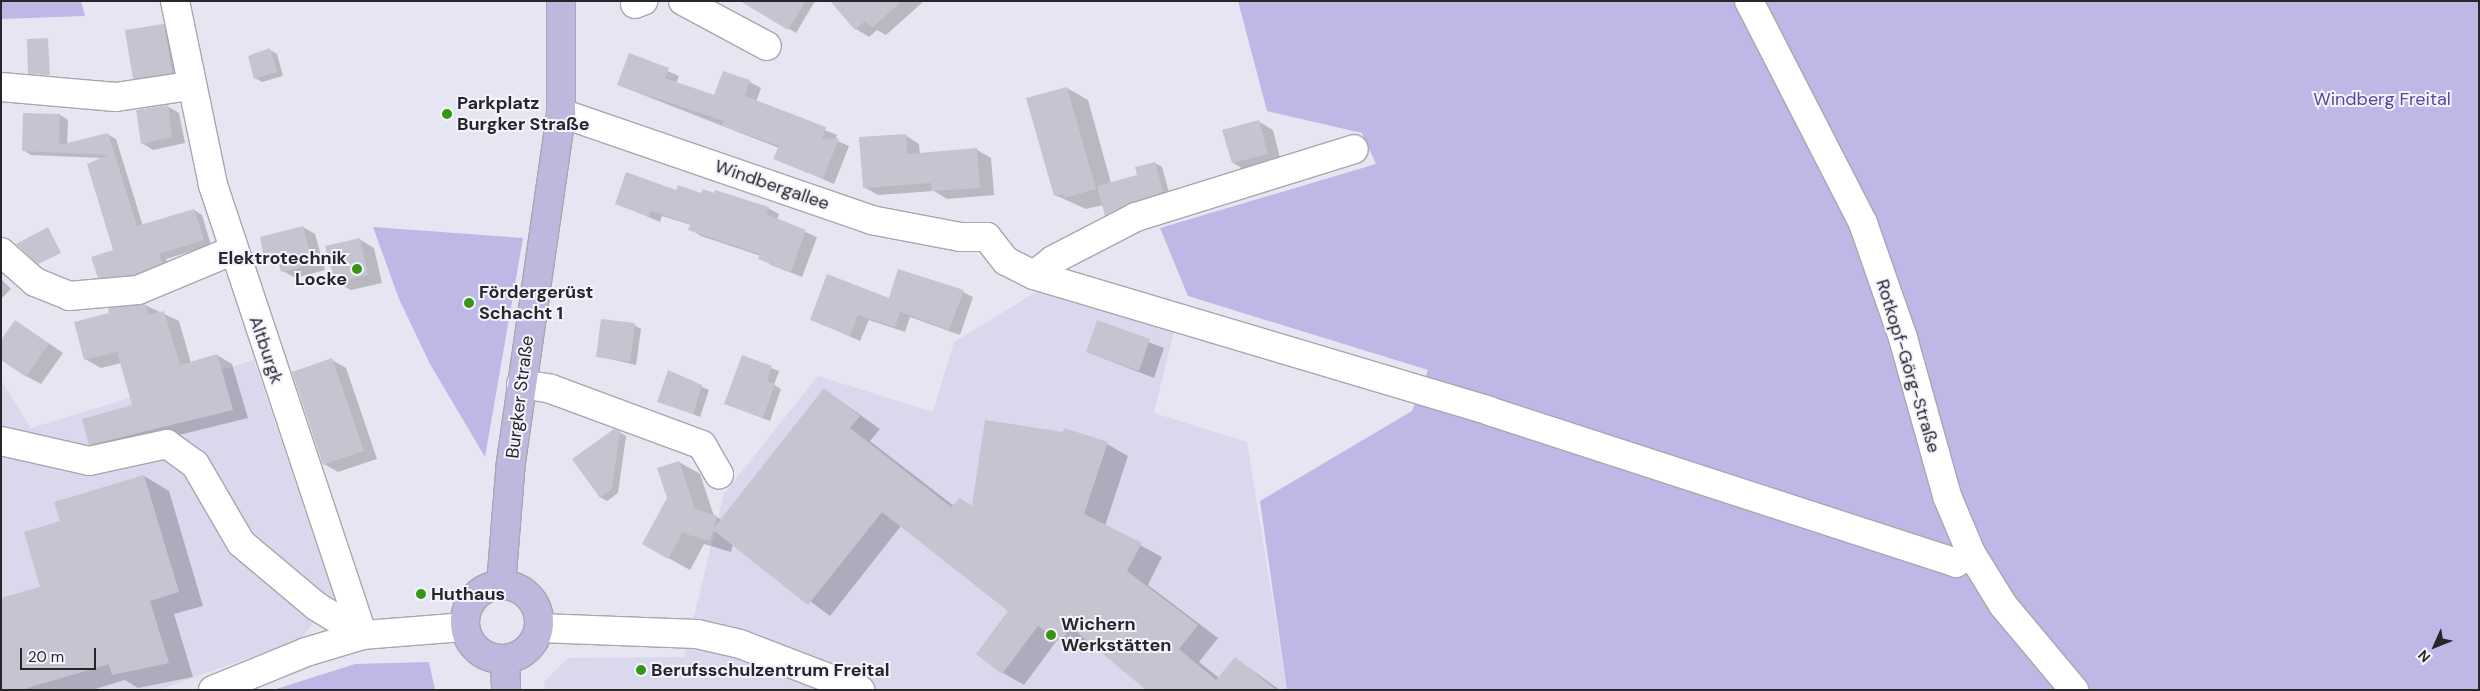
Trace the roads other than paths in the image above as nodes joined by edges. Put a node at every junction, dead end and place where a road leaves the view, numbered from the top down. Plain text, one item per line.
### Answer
1 (175, 1) edge
2 (562, 1) edge
3 (683, 1) edge
4 (1749, 1) edge
5 (767, 46) dead end
6 (190, 86) junction
7 (1, 87) edge
8 (561, 113) junction
9 (1354, 149) dead end
10 (234, 250) junction
11 (1, 252) edge
12 (1034, 275) junction
13 (521, 384) junction
14 (1, 441) edge
15 (719, 474) dead end
16 (1971, 553) junction
17 (501, 585) junction
18 (465, 627) junction
19 (539, 628) junction
20 (364, 635) junction
21 (505, 659) junction
22 (213, 690) edge
23 (506, 690) edge
24 (860, 690) edge
25 (2074, 690) edge

1 - 6 street, Altburgk
2 - 8 main road, Burgker Straße
3 - 5 street
4 - 16 street, Rotkopf-Görg-Straße
6 - 7 street
6 - 10 street, Altburgk
8 - 12 street, Windbergallee
8 - 13 main road, Burgker Straße
9 - 12 street
10 - 11 street
10 - 20 street, Altburgk
12 - 16 street
13 - 15 street
13 - 17 main road, Burgker Straße
14 - 20 street
16 - 25 street, Rotkopf-Görg-Straße
17 - 18 main road
17 - 19 main road
18 - 20 street
18 - 21 main road
19 - 21 main road
19 - 24 street
20 - 22 street
21 - 23 main road

